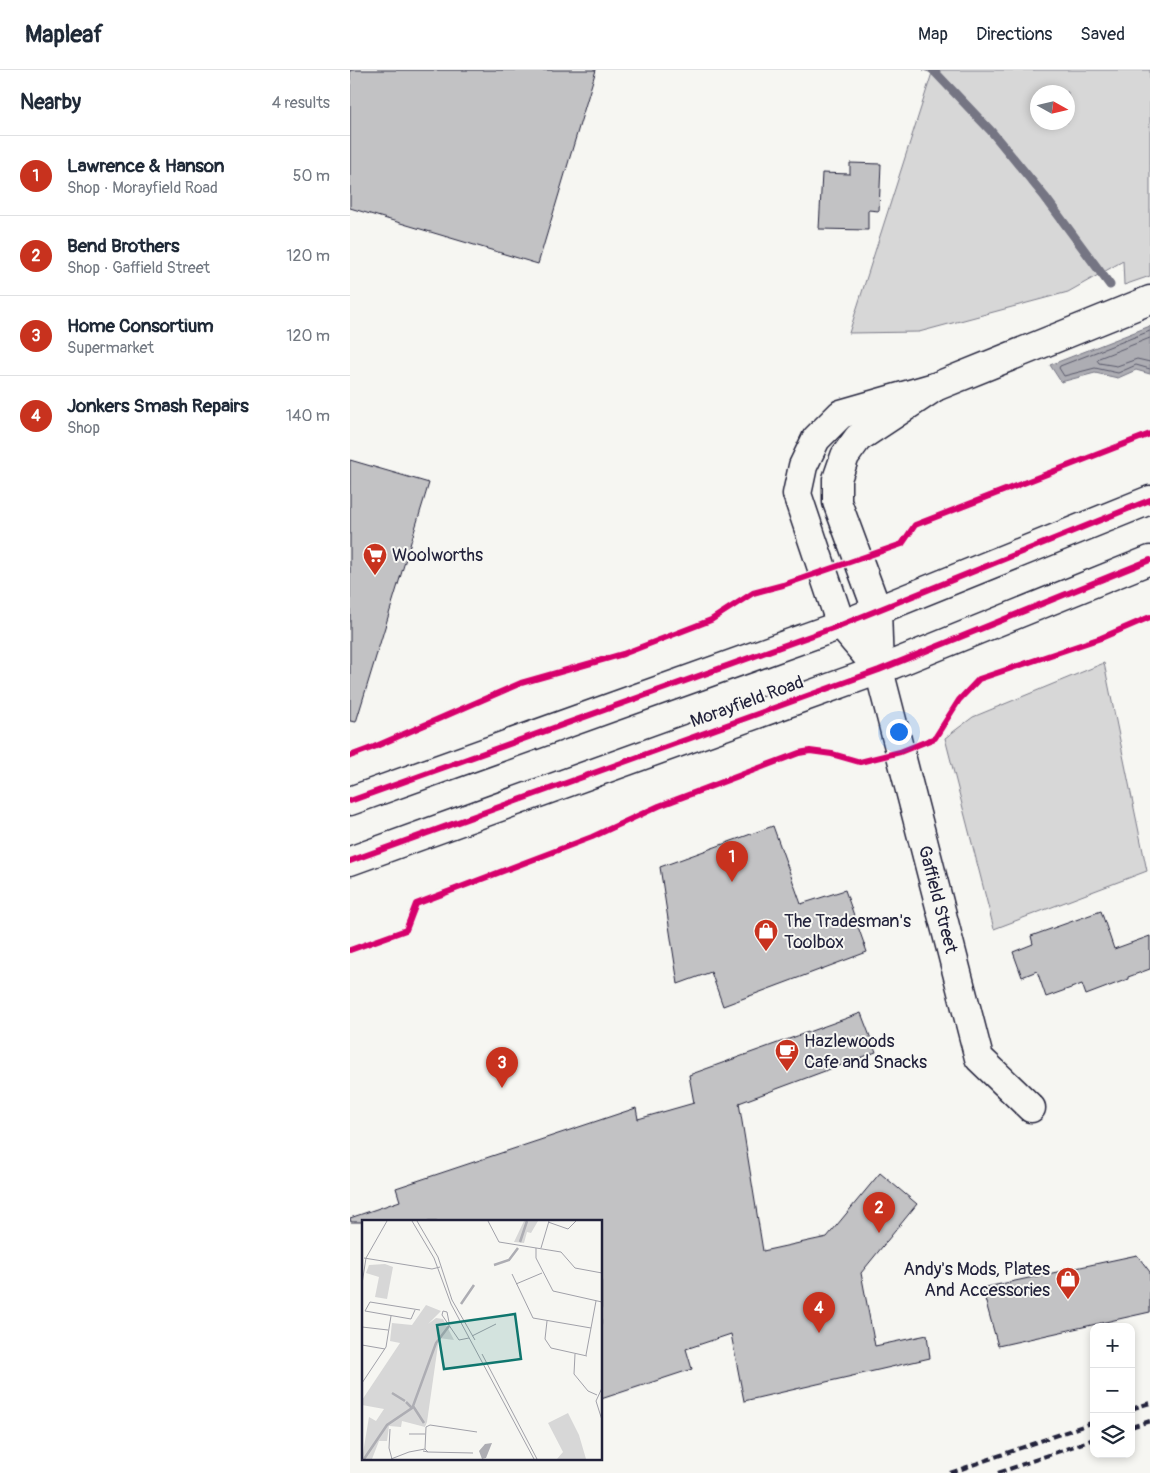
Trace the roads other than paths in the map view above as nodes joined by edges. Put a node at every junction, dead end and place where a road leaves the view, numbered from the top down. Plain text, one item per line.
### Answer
1 (1150, 300) edge
2 (935, 387) junction
3 (1150, 500) edge
4 (1150, 560) edge
5 (877, 610) junction
6 (841, 625) junction
7 (878, 670) junction
8 (350, 801) edge
9 (350, 860) edge
10 (1031, 1108) dead end

1 - 2 main road
2 - 5 main road
2 - 6 main road
3 - 5 main road
4 - 7 main road, Morayfield Road
5 - 6 main road
5 - 7 main road
6 - 7 main road
6 - 8 main road
7 - 9 main road, Morayfield Road
7 - 10 main road, Gaffield Street

